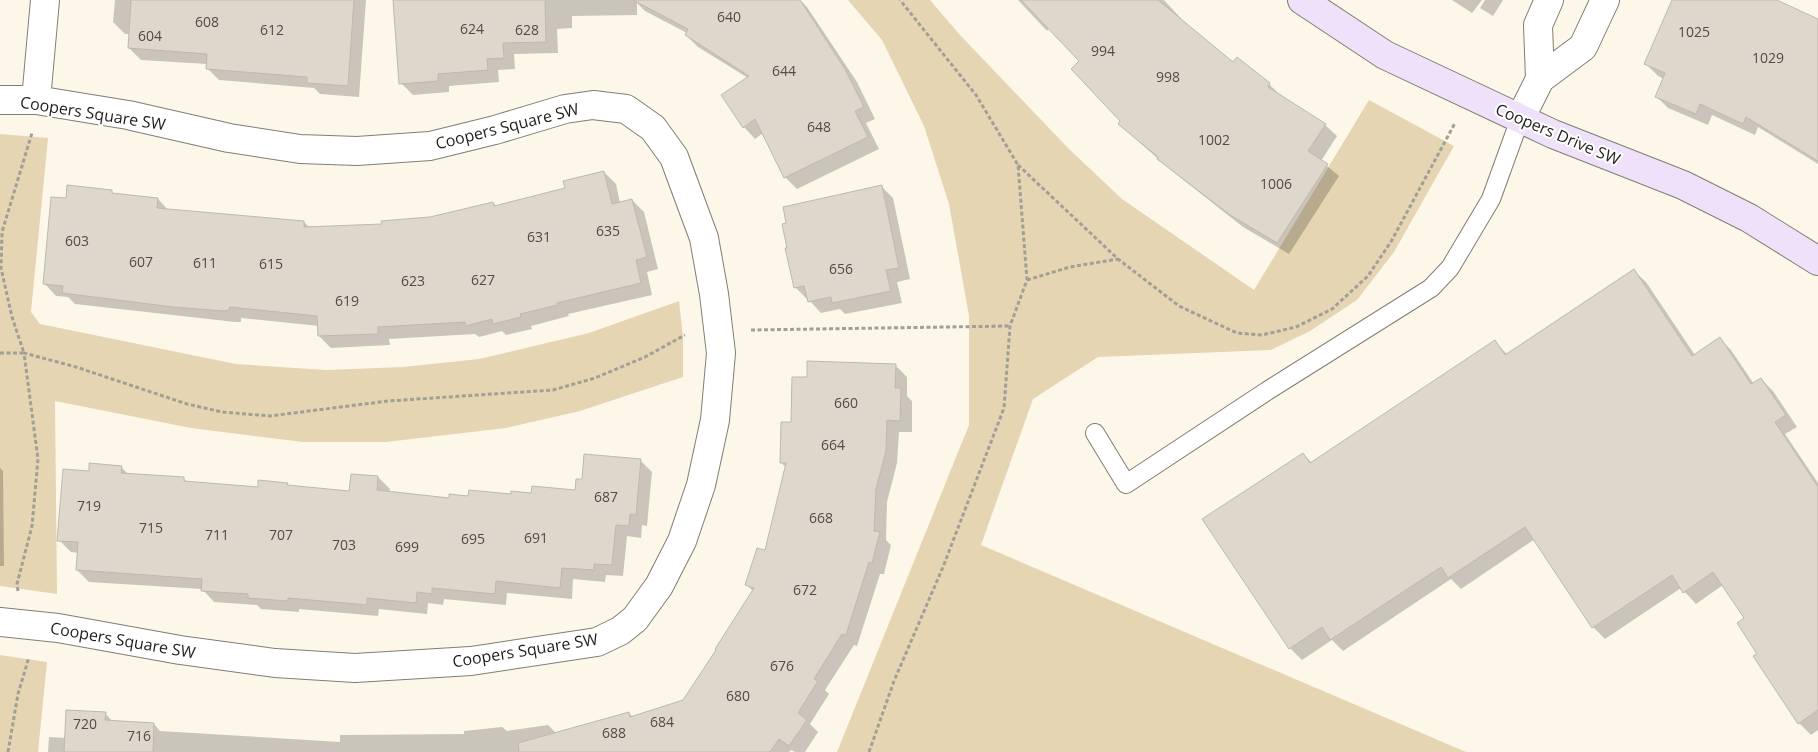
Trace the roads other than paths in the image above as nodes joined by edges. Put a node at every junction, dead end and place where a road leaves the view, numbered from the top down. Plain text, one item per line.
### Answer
1 (45, 0) edge
2 (1302, 0) edge
3 (1549, 0) edge
4 (1605, 0) edge
5 (1540, 79) junction
6 (0, 100) edge
7 (36, 100) junction
8 (1520, 119) junction
9 (1818, 261) edge
10 (1095, 433) dead end
11 (12, 623) edge

1 - 7 street
2 - 8 street, Coopers Drive SW
3 - 5 street
4 - 5 street
5 - 8 street
6 - 7 street, Coopers Square SW
7 - 11 street, Coopers Square SW
8 - 9 street, Coopers Drive SW
8 - 10 lane

